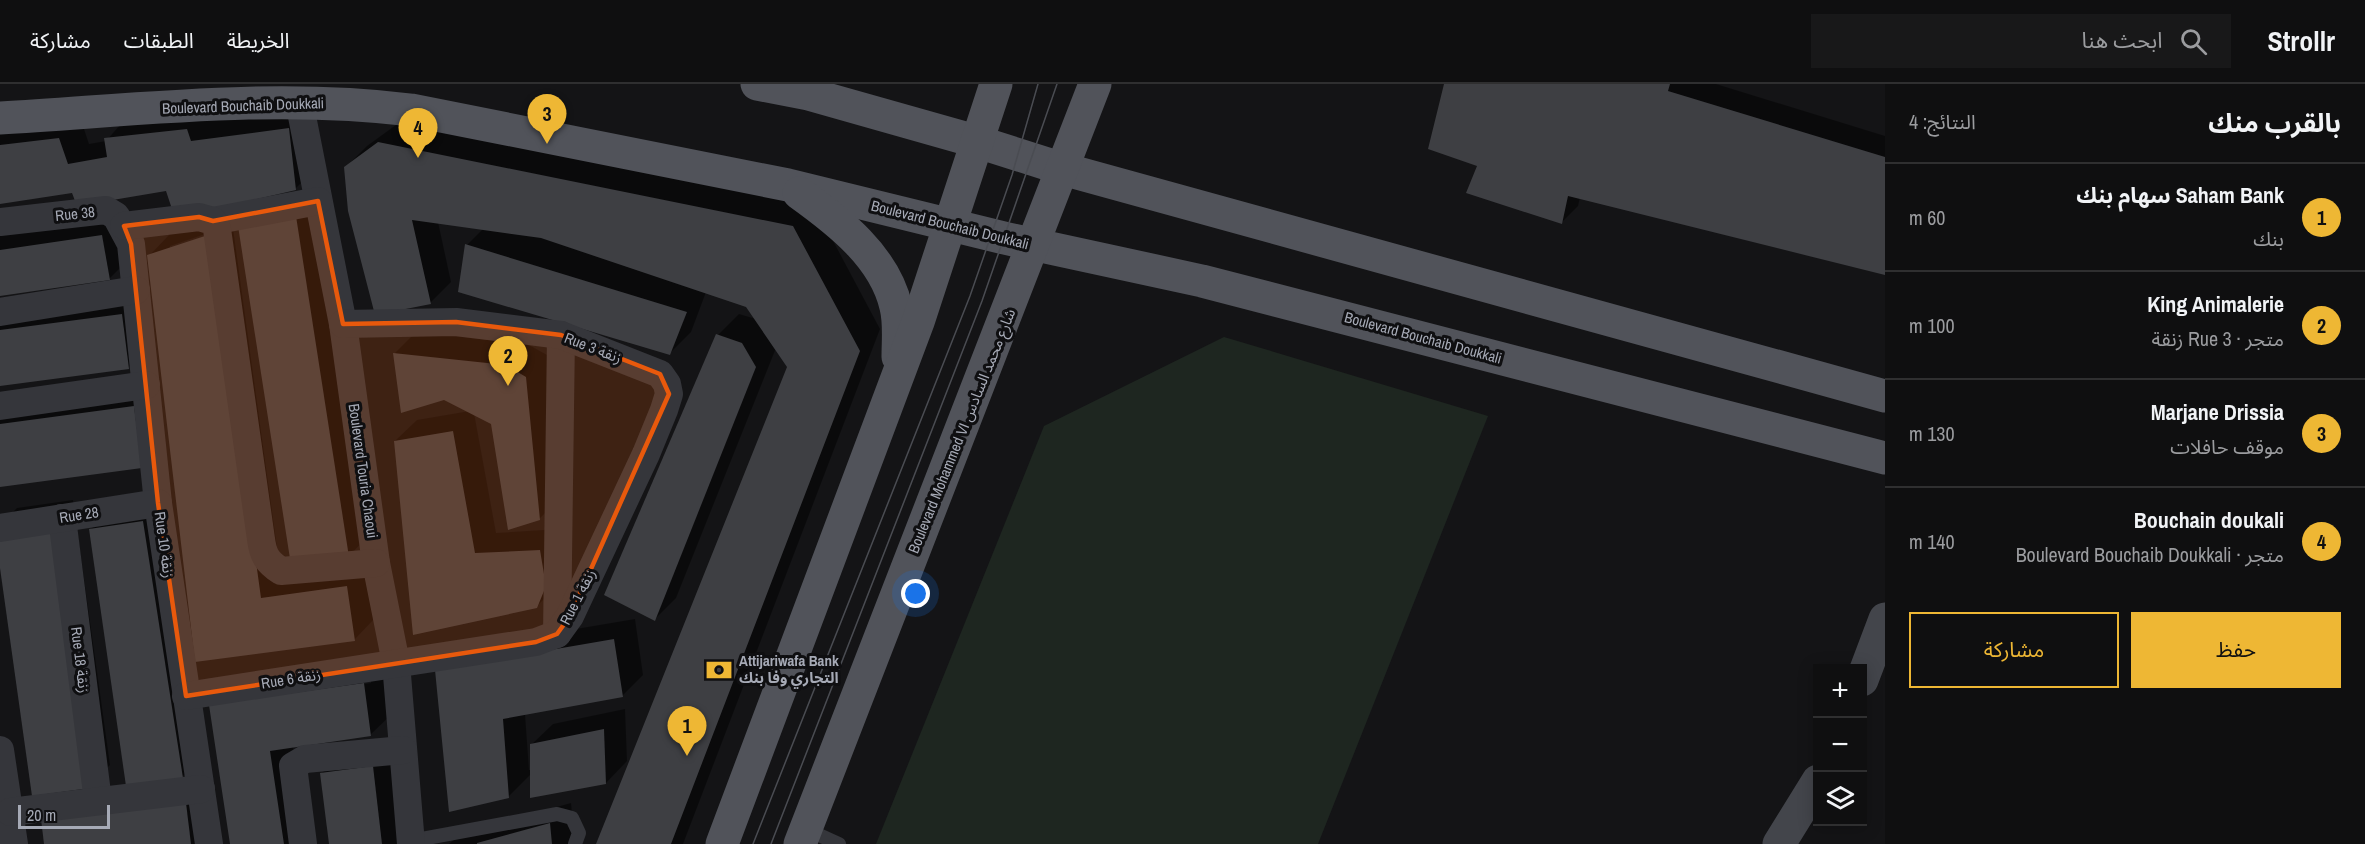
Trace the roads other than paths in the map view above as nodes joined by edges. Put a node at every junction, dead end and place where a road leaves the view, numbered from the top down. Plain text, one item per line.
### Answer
1 (996, 84) edge
2 (1095, 84) edge
3 (789, 87) edge
4 (299, 101) junction
5 (0, 118) edge
6 (975, 141) junction
7 (1064, 169) junction
8 (788, 185) junction
9 (318, 201) junction
10 (213, 221) junction
11 (0, 222) edge
12 (949, 225) junction
13 (127, 235) junction
14 (1034, 245) junction
15 (136, 290) junction
16 (0, 312) edge
17 (343, 324) junction
18 (561, 335) junction
19 (897, 383) junction
20 (146, 385) junction
21 (1885, 396) edge
22 (0, 406) edge
23 (664, 410) joint
24 (1885, 458) edge
25 (158, 503) junction
26 (62, 518) junction
27 (0, 528) edge
28 (376, 563) junction
29 (1885, 619) edge
30 (557, 634) junction
31 (396, 663) junction
32 (1867, 669) edge
33 (186, 696) junction
34 (0, 750) edge
35 (403, 750) junction
36 (201, 789) junction
37 (1813, 789) edge
38 (98, 801) junction
39 (9, 834) edge
40 (803, 837) edge
41 (411, 843) edge
42 (209, 844) edge
43 (303, 844) edge
44 (575, 844) edge
45 (722, 844) edge
46 (838, 844) edge
47 (1779, 844) edge

1 - 6 main road
2 - 7 main road, Boulevard Mohammed VI شارع محمد السادس
3 - 6 main road
4 - 5 main road, Boulevard Bouchaib Doukkali
4 - 8 main road, Boulevard Bouchaib Doukkali
4 - 9 street, Boulevard Touria Chaoui
6 - 7 main road
6 - 12 main road
7 - 14 main road, Boulevard Mohammed VI شارع محمد السادس
7 - 21 main road
8 - 12 main road, Boulevard Bouchaib Doukkali
8 - 19 main road
9 - 10 street
9 - 17 street, Boulevard Touria Chaoui
10 - 13 street
10 - 28 street
11 - 13 street, Rue 38
12 - 14 main road, Boulevard Bouchaib Doukkali
12 - 19 main road
13 - 15 street, Rue 10 زنقة
14 - 24 main road, Boulevard Bouchaib Doukkali
14 - 40 main road, Boulevard Mohammed VI شارع محمد السادس
15 - 16 street
15 - 20 street, Rue 10 زنقة
17 - 18 street, Rue 3 زنقة
17 - 28 street, Boulevard Touria Chaoui
18 - 23 street, Rue 3 زنقة
18 - 30 street
19 - 45 main road
20 - 22 street
20 - 25 street, Rue 10 زنقة
23 - 30 street, Rue 1 زنقة
25 - 26 street, Rue 28
25 - 33 street, Rue 10 زنقة
26 - 27 street, Rue 28
26 - 38 street, Rue 18 زنقة
28 - 31 street, Boulevard Touria Chaoui
29 - 32 street
30 - 31 street, Rue 1 زنقة
31 - 33 street, Rue 6 زنقة
31 - 35 street, Boulevard Touria Chaoui
33 - 36 street, Rue 10 زنقة
34 - 39 street
35 - 41 street, Boulevard Touria Chaoui
35 - 43 street
36 - 38 street
36 - 42 street, Rue 10 زنقة
37 - 47 street
38 - 39 street
40 - 46 lane
41 - 44 lane

